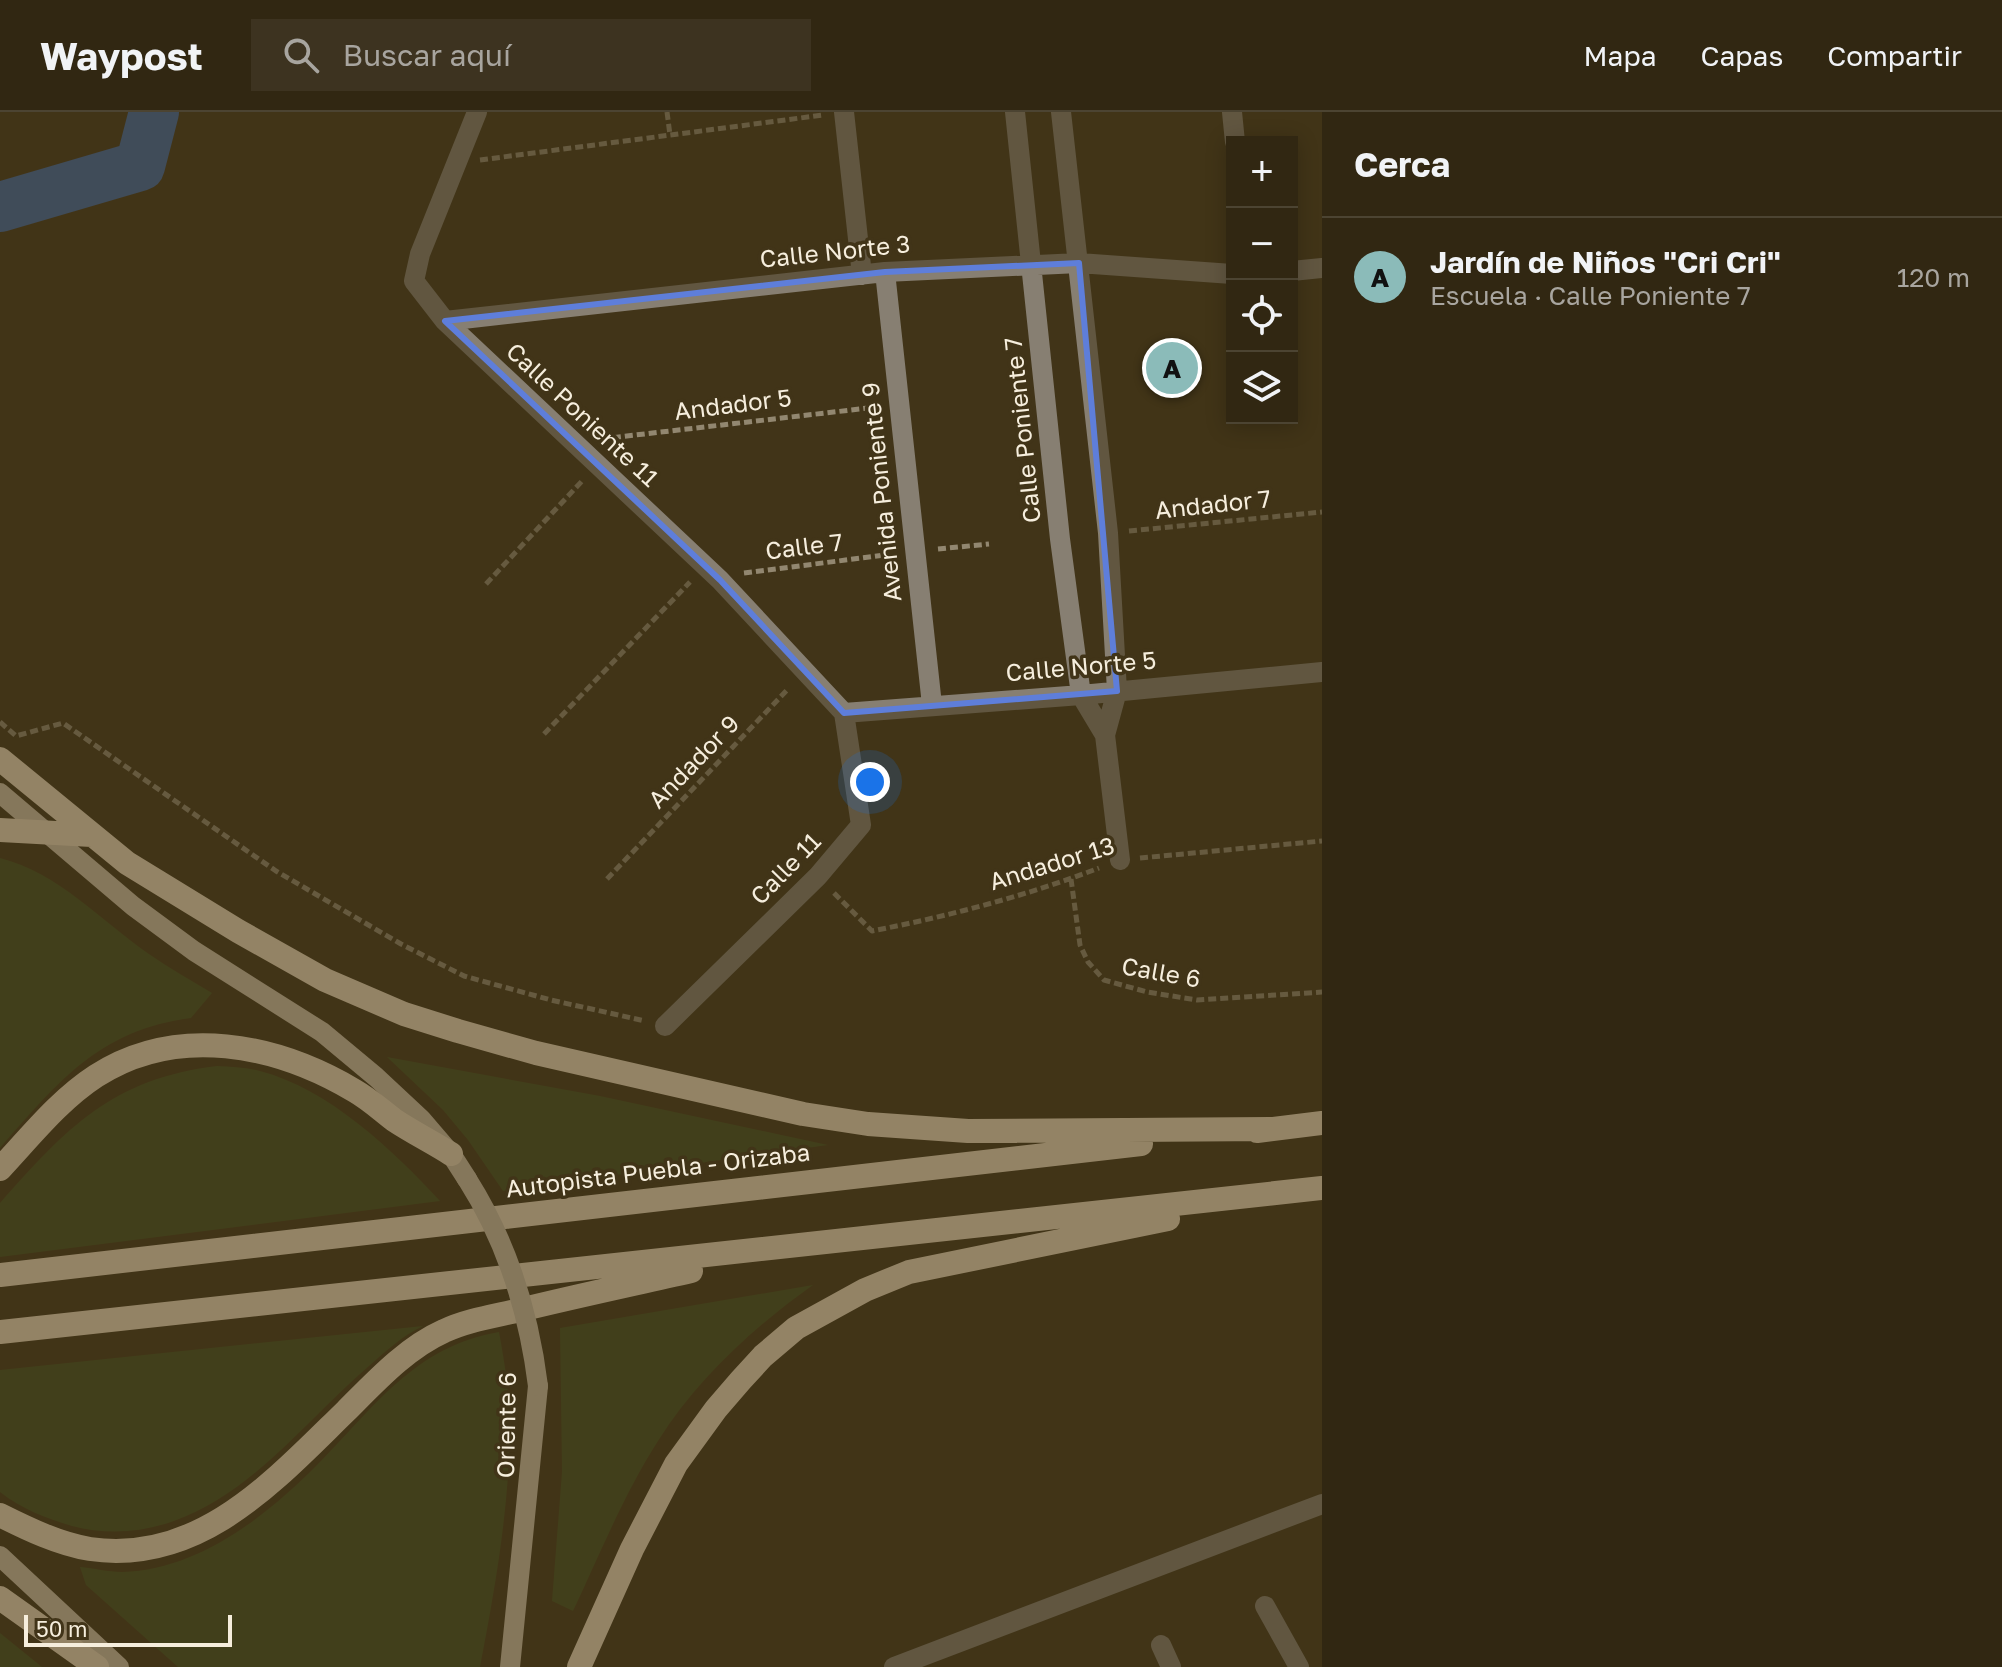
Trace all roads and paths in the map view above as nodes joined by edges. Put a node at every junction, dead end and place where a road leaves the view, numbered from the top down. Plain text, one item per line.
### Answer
1 (477, 112) edge
2 (667, 112) edge
3 (844, 112) edge
4 (1015, 112) edge
5 (1061, 112) edge
6 (1232, 112) edge
7 (670, 135) junction
8 (1234, 136) edge
9 (456, 163) junction
10 (1079, 263) junction
11 (1031, 264) junction
12 (1322, 268) edge
13 (1298, 270) edge
14 (885, 272) junction
15 (1226, 274) edge
16 (862, 275) junction
17 (445, 321) junction
18 (898, 405) junction
19 (572, 442) junction
20 (597, 465) junction
21 (1322, 512) edge
22 (1108, 533) junction
23 (989, 544) dead end
24 (914, 551) junction
25 (712, 573) junction
26 (486, 584) dead end
27 (806, 671) junction
28 (1322, 672) edge
29 (1117, 691) junction
30 (1081, 695) junction
31 (932, 705) junction
32 (844, 713) junction
33 (0, 722) edge
34 (544, 734) dead end
35 (1105, 735) junction
36 (0, 759) edge
37 (0, 793) edge
38 (0, 830) edge
39 (44, 832) junction
40 (92, 835) junction
41 (1322, 841) edge
42 (1120, 860) junction
43 (818, 876) junction
44 (607, 879) dead end
45 (1071, 879) junction
46 (1322, 992) edge
47 (665, 1026) joint
48 (1322, 1123) edge
49 (1271, 1129) junction
50 (451, 1154) junction
51 (0, 1169) edge
52 (1322, 1188) edge
53 (804, 1245) junction
54 (0, 1275) edge
55 (0, 1332) edge
56 (538, 1386) junction
57 (1322, 1504) edge
58 (0, 1515) edge
59 (0, 1556) edge
60 (0, 1598) edge
61 (1265, 1606) dead end
62 (1161, 1645) dead end
63 (97, 1667) edge
64 (119, 1667) edge
65 (510, 1667) edge
66 (518, 1667) edge
67 (579, 1667) edge
68 (894, 1667) edge
69 (1171, 1667) edge
70 (1299, 1667) edge

1 - 9 street, Calle Poniente 11
2 - 7 path
3 - 7 path
3 - 16 street
4 - 11 street, Calle Poniente 7
5 - 10 street, Calle Poniente 7
6 - 8 street
7 - 9 path
9 - 17 street, Calle Poniente 11
10 - 11 street, Calle Norte 3
10 - 15 street, Calle Norte 3
10 - 22 street, Calle Poniente 7
11 - 14 street, Calle Norte 3
11 - 30 street, Calle Poniente 7
12 - 13 street
14 - 16 street, Calle Norte 3
14 - 18 street, Avenida Poniente 9
16 - 17 street, Calle Norte 3
17 - 19 street, Calle Poniente 11
18 - 19 path, Andador 5
18 - 24 street, Avenida Poniente 9
19 - 20 street, Calle Poniente 11
20 - 25 street, Calle Poniente 11
20 - 26 path
21 - 22 path, Andador 7
22 - 29 street, Calle Poniente 7
23 - 24 path, Calle 7
24 - 25 path, Calle 7
24 - 31 street, Avenida Poniente 9
25 - 27 street, Calle Poniente 11
25 - 34 path
27 - 32 street, Calle Poniente 11
27 - 44 path, Andador 9
28 - 29 street, Calle Norte 5
29 - 30 street, Calle Norte 5
29 - 35 street, Calle Poniente 7
30 - 31 street, Calle Norte 5
30 - 35 street, Calle Poniente 7
31 - 32 street, Calle Norte 5
32 - 43 street, Calle 11
33 - 47 path
35 - 42 street, Calle Poniente 7
36 - 40 highway
37 - 39 main road, Oriente 6
38 - 39 highway
39 - 40 highway
39 - 50 main road, Oriente 6
40 - 49 highway
41 - 42 path, Andador 13
42 - 45 path, Andador 13
43 - 45 path, Andador 13
43 - 47 street, Calle 11
45 - 46 path, Calle 6
48 - 49 highway, Autopista Puebla - Orizaba
49 - 54 highway, Autopista Puebla - Orizaba
50 - 51 highway
50 - 56 main road, Oriente 6, bridge
52 - 53 highway
52 - 67 highway
53 - 55 highway
53 - 58 highway
56 - 65 main road
56 - 66 main road, Oriente 6
57 - 68 street
59 - 64 main road
60 - 63 highway
61 - 70 street
62 - 69 street

